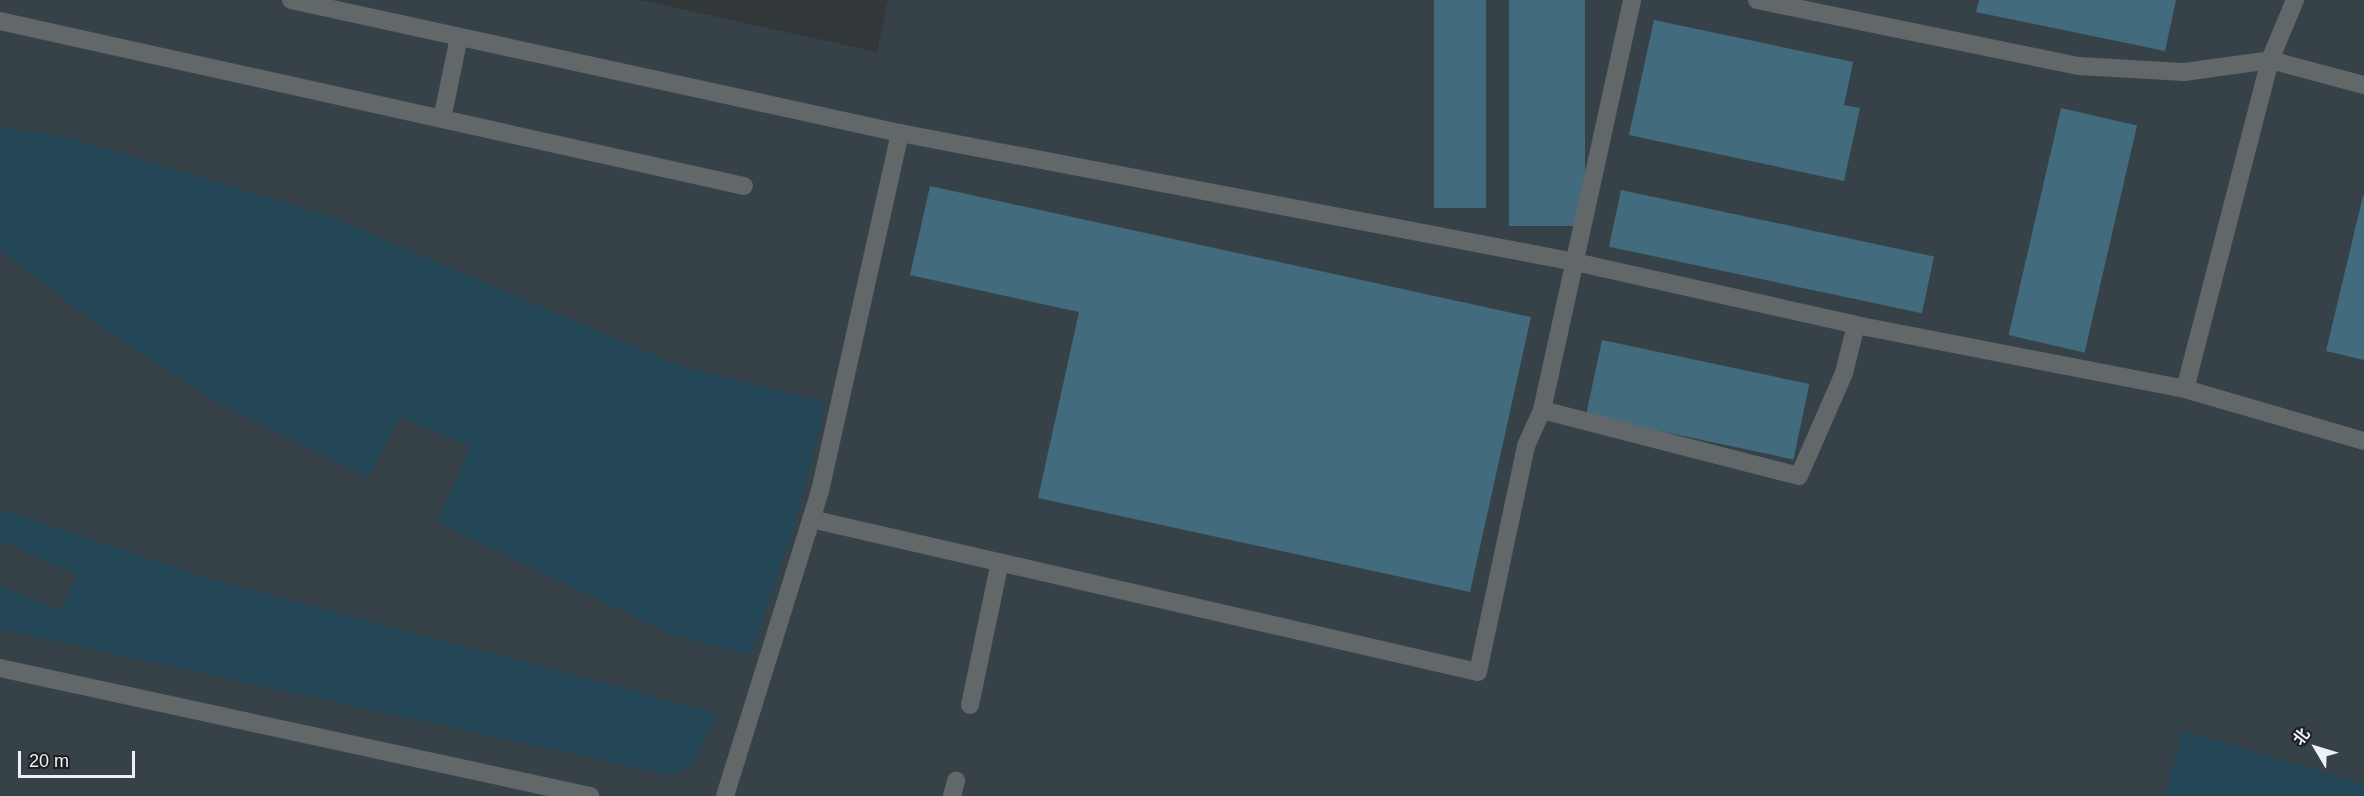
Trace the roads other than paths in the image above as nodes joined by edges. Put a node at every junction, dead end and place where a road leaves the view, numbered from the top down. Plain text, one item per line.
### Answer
1 (291, 0) edge
2 (1632, 0) edge
3 (1757, 0) edge
4 (2295, 0) edge
5 (0, 21) edge
6 (459, 37) junction
7 (2270, 60) junction
8 (2364, 85) edge
9 (442, 119) junction
10 (900, 133) junction
11 (744, 186) dead end
12 (1575, 262) junction
13 (1856, 326) junction
14 (2185, 389) junction
15 (1542, 410) junction
16 (2364, 441) edge
17 (811, 519) junction
18 (1000, 562) junction
19 (0, 668) edge
20 (970, 705) dead end
21 (590, 796) edge
22 (725, 796) edge

1 - 6 street
2 - 12 street
3 - 7 street
4 - 7 street
5 - 9 street
6 - 9 street
6 - 10 street
7 - 8 street
7 - 14 street
9 - 11 street
10 - 12 street
10 - 17 street
12 - 13 street
12 - 15 street
13 - 14 street
13 - 15 street
14 - 16 street
15 - 18 street
17 - 18 street
17 - 22 street
18 - 20 street
19 - 21 street

